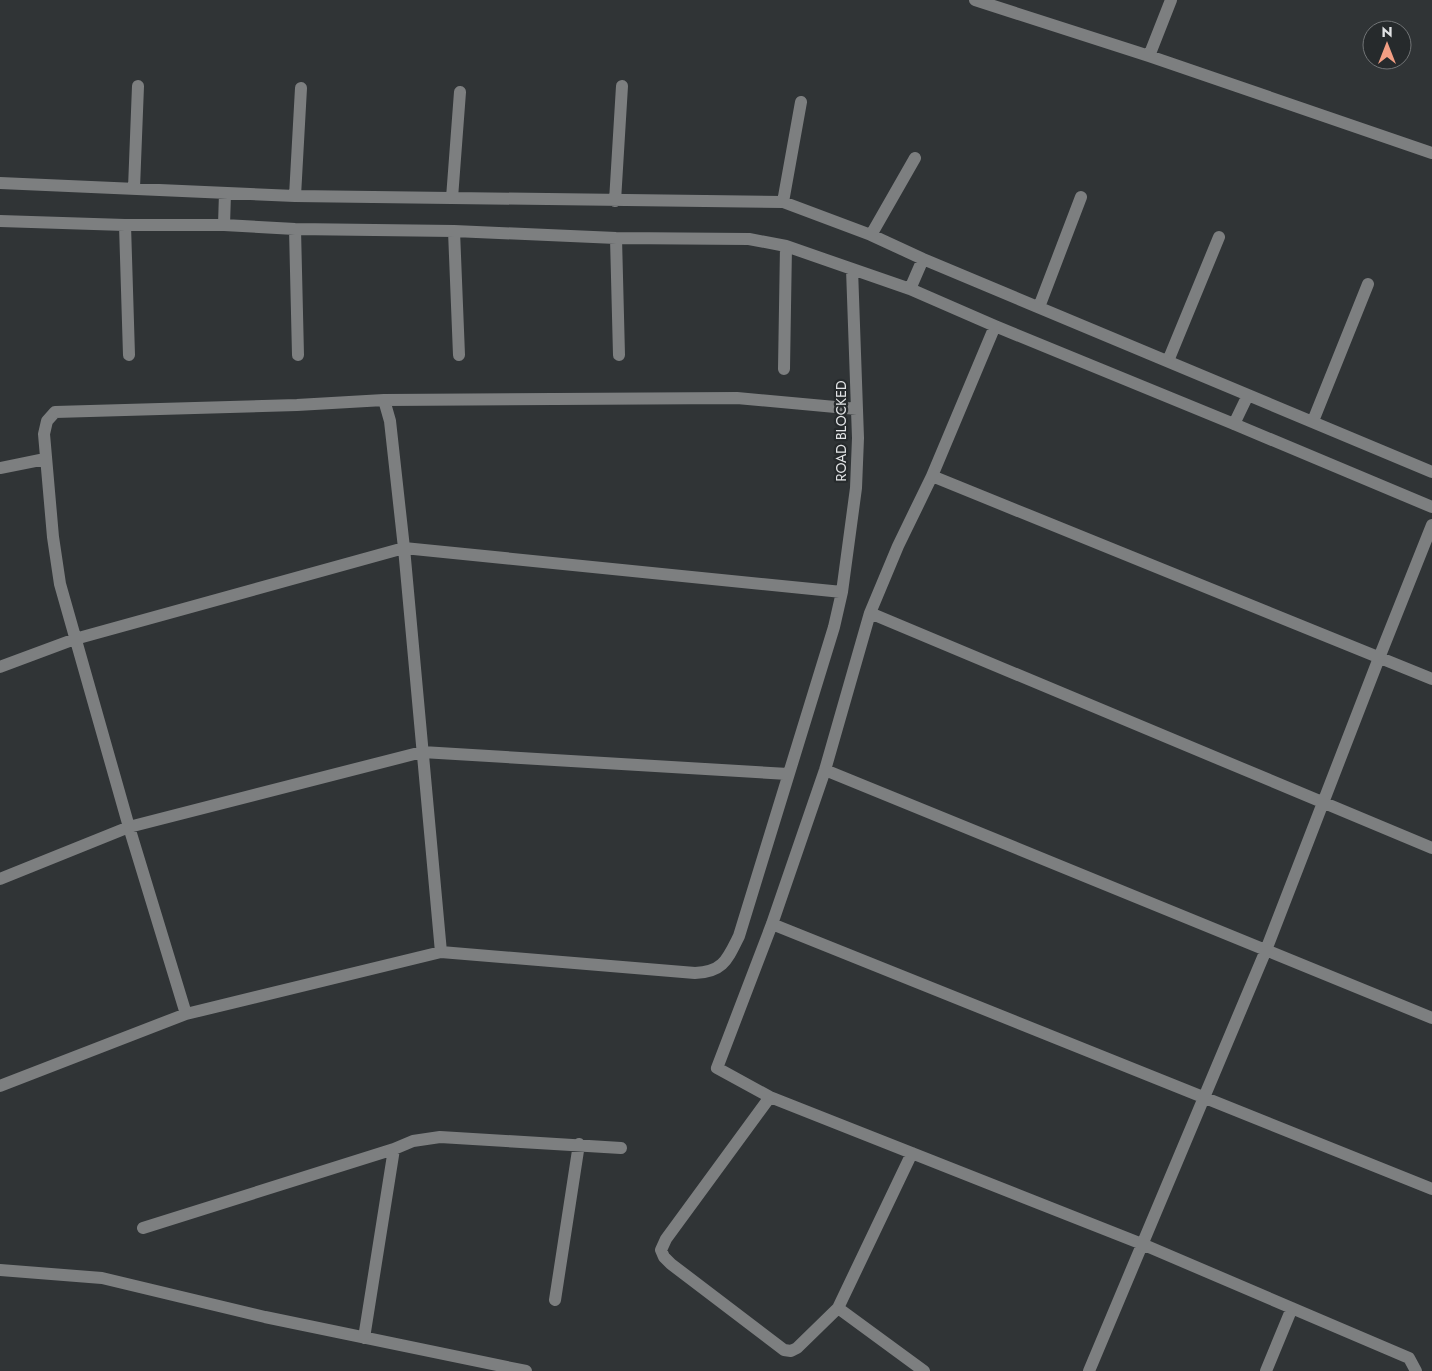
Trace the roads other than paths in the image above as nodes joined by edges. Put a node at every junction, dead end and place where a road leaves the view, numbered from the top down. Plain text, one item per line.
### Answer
1 (975, 0) edge
2 (1171, 0) edge
3 (1149, 56) junction
4 (138, 86) dead end
5 (622, 86) dead end
6 (302, 88) dead end
7 (460, 92) dead end
8 (802, 102) dead end
9 (1432, 153) edge
10 (915, 158) dead end
11 (0, 183) edge
12 (134, 188) junction
13 (225, 193) junction
14 (295, 196) junction
15 (1081, 197) dead end
16 (452, 198) junction
17 (615, 201) junction
18 (783, 202) junction
19 (0, 221) edge
20 (125, 225) junction
21 (224, 226) junction
22 (295, 229) junction
23 (454, 231) junction
24 (871, 235) junction
25 (1219, 237) dead end
26 (616, 238) junction
27 (786, 246) junction
28 (923, 259) junction
29 (852, 269) junction
30 (1368, 284) dead end
31 (910, 289) junction
32 (1039, 308) junction
33 (995, 326) junction
34 (129, 355) dead end
35 (298, 355) dead end
36 (459, 355) dead end
37 (619, 355) dead end
38 (1168, 361) junction
39 (784, 369) dead end
40 (1248, 394) junction
41 (384, 400) junction
42 (857, 409) junction
43 (1313, 422) junction
44 (1234, 424) junction
45 (45, 459) junction
46 (0, 468) edge
47 (1432, 472) edge
48 (932, 476) junction
49 (1432, 507) edge
50 (1432, 525) edge
51 (404, 548) junction
52 (842, 592) junction
53 (870, 613) junction
54 (75, 639) junction
55 (1378, 658) junction
56 (0, 667) edge
57 (1432, 680) edge
58 (422, 752) junction
59 (825, 770) junction
60 (788, 774) junction
61 (1323, 804) junction
62 (129, 827) junction
63 (1432, 848) edge
64 (0, 879) edge
65 (772, 924) junction
66 (1266, 950) junction
67 (441, 952) junction
68 (186, 1014) junction
69 (1432, 1018) edge
70 (0, 1086) edge
71 (770, 1096) junction
72 (1204, 1096) junction
73 (579, 1144) junction
74 (621, 1148) dead end
75 (394, 1149) junction
76 (912, 1154) junction
77 (1432, 1189) edge
78 (143, 1228) dead end
79 (1142, 1244) junction
80 (0, 1270) edge
81 (555, 1300) dead end
82 (838, 1308) junction
83 (1292, 1308) junction
84 (364, 1338) junction
85 (526, 1371) edge
86 (924, 1371) edge
87 (1089, 1371) edge
88 (1266, 1371) edge
89 (1416, 1371) edge

1 - 3 street
2 - 3 street
3 - 9 street
4 - 12 street
5 - 17 street
6 - 14 street
7 - 16 street
8 - 18 street
10 - 24 street
11 - 12 street
12 - 13 street
13 - 14 street
13 - 21 street
14 - 16 street
15 - 32 street
16 - 17 street
17 - 18 street
18 - 24 street
19 - 20 street
20 - 21 street
20 - 34 street
21 - 22 street
22 - 23 street
22 - 35 street
23 - 26 street
23 - 36 street
24 - 28 street
25 - 38 street
26 - 27 street
26 - 37 street
27 - 29 street
27 - 39 street
28 - 31 street
28 - 32 street
29 - 31 street
29 - 42 street, ROAD BLOCKED
30 - 43 street
31 - 33 street
32 - 38 street
33 - 44 street
33 - 48 street
38 - 40 street
40 - 43 street
40 - 44 street
41 - 42 street
41 - 45 street
41 - 51 street
42 - 52 street, ROAD BLOCKED
43 - 47 street
44 - 49 street
45 - 46 street
45 - 54 street
48 - 53 street
48 - 55 street
50 - 55 street
51 - 52 street
51 - 54 street
51 - 58 street
52 - 60 street, ROAD BLOCKED
53 - 59 street
53 - 61 street
54 - 56 street
54 - 62 street
55 - 57 street
55 - 61 street
58 - 60 street
58 - 62 street
58 - 67 street
59 - 65 street
59 - 66 street
60 - 67 street, ROAD BLOCKED
61 - 63 street
61 - 66 street
62 - 64 street
62 - 68 street
65 - 71 street
65 - 72 street
66 - 69 street
66 - 72 street
67 - 68 street, ROAD BLOCKED
68 - 70 street, ROAD BLOCKED
71 - 76 street
71 - 82 street
72 - 77 street
72 - 79 street
73 - 74 street
73 - 75 street
73 - 81 street
75 - 78 street
75 - 84 street
76 - 79 street
76 - 82 street
79 - 83 street
79 - 87 street
80 - 84 street
82 - 86 street
83 - 88 street
83 - 89 street
84 - 85 street

